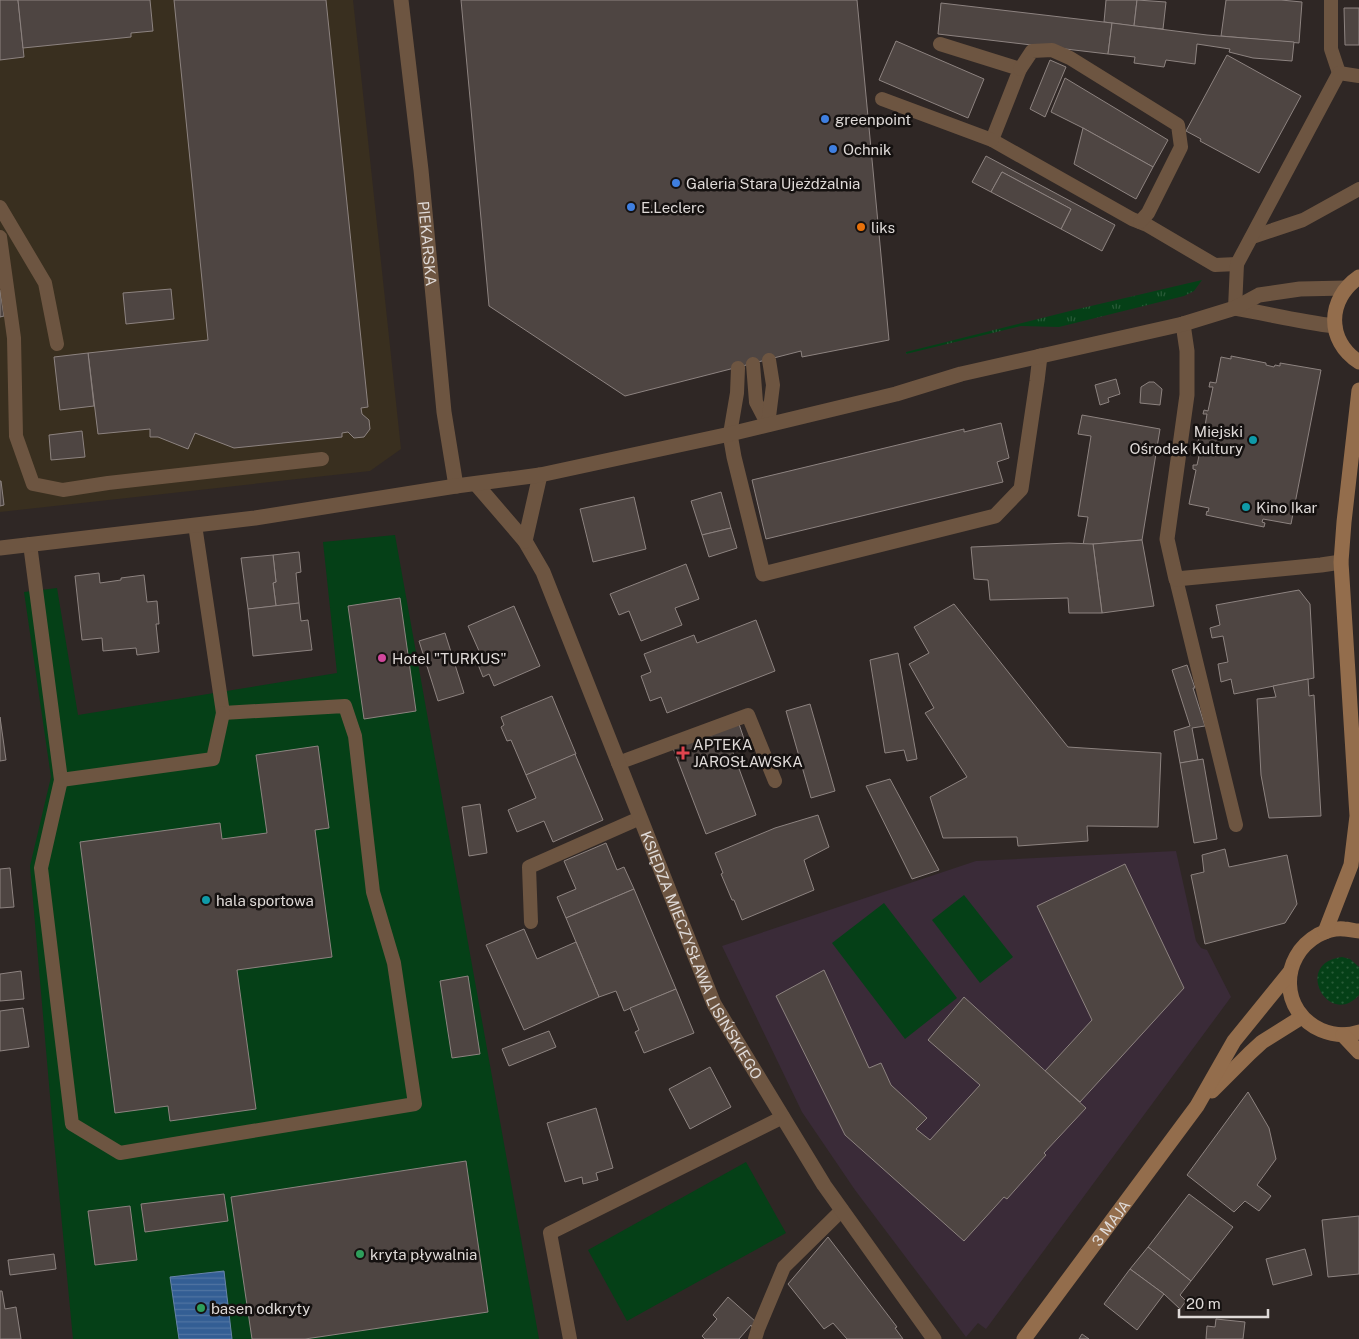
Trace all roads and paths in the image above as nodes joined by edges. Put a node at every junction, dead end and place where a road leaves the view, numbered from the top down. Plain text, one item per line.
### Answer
1 (401, 0) edge
2 (1331, 0) edge
3 (940, 44) dead end
4 (1020, 69) junction
5 (1338, 73) junction
6 (1359, 76) edge
7 (882, 99) dead end
8 (992, 140) junction
9 (1359, 189) edge
10 (0, 207) edge
11 (1140, 222) junction
12 (1252, 237) junction
13 (0, 238) edge
14 (1237, 264) junction
15 (1359, 277) edge
16 (1346, 288) junction
17 (1236, 308) junction
18 (1183, 324) junction
19 (1335, 326) junction
20 (57, 344) dead end
21 (1040, 356) junction
22 (769, 360) dead end
23 (1359, 362) edge
24 (753, 364) dead end
25 (738, 368) dead end
26 (1359, 390) edge
27 (768, 425) junction
28 (730, 434) junction
29 (322, 459) dead end
30 (540, 475) junction
31 (476, 484) junction
32 (456, 486) junction
33 (195, 525) junction
34 (524, 541) junction
35 (30, 544) junction
36 (0, 548) edge
37 (1341, 562) junction
38 (1176, 579) junction
39 (223, 713) junction
40 (618, 763) junction
41 (61, 780) junction
42 (775, 781) dead end
43 (640, 818) junction
44 (1236, 825) dead end
45 (531, 922) dead end
46 (1325, 932) junction
47 (1359, 932) edge
48 (1290, 972) junction
49 (1302, 1017) junction
50 (1359, 1032) edge
51 (1342, 1035) junction
52 (1359, 1052) edge
53 (1197, 1106) junction
54 (783, 1117) junction
55 (842, 1210) junction
56 (570, 1339) edge
57 (755, 1339) edge
58 (934, 1339) edge
59 (1024, 1339) edge

1 - 32 street, PIEKARSKA
2 - 5 lane
3 - 4 lane
4 - 8 lane
4 - 11 lane
5 - 6 lane
5 - 12 lane
7 - 8 lane
8 - 11 lane
9 - 12 lane
10 - 20 lane
11 - 14 lane
12 - 14 lane
13 - 29 lane
14 - 17 lane
15 - 16 main road
16 - 17 street
16 - 19 main road
17 - 18 street
17 - 19 street
18 - 21 street
18 - 38 street
19 - 23 main road
21 - 27 street
21 - 28 street
22 - 27 lane
24 - 27 lane
25 - 28 lane
26 - 37 main road
27 - 28 street
28 - 30 street
30 - 31 street
30 - 34 street
31 - 32 street
31 - 34 street, KSIĘDZA MIECZYSŁAWA LISIŃSKIEGO
32 - 33 street
33 - 35 street
33 - 39 lane
34 - 40 street, KSIĘDZA MIECZYSŁAWA LISIŃSKIEGO
35 - 36 street
35 - 41 lane
37 - 38 street
37 - 46 main road
38 - 44 lane
39 - 41 lane
39 - 41 lane
40 - 42 lane
40 - 43 street, KSIĘDZA MIECZYSŁAWA LISIŃSKIEGO
43 - 45 lane
43 - 54 street, KSIĘDZA MIECZYSŁAWA LISIŃSKIEGO
46 - 47 main road
46 - 48 main road, 3 MAJA
48 - 49 main road
48 - 53 main road, 3 MAJA
49 - 51 main road
49 - 53 main road, 3 MAJA
50 - 51 main road
51 - 52 main road
53 - 59 main road, 3 MAJA
54 - 55 street, KSIĘDZA MIECZYSŁAWA LISIŃSKIEGO
54 - 56 lane
55 - 57 lane
55 - 58 street, KSIĘDZA MIECZYSŁAWA LISIŃSKIEGO

